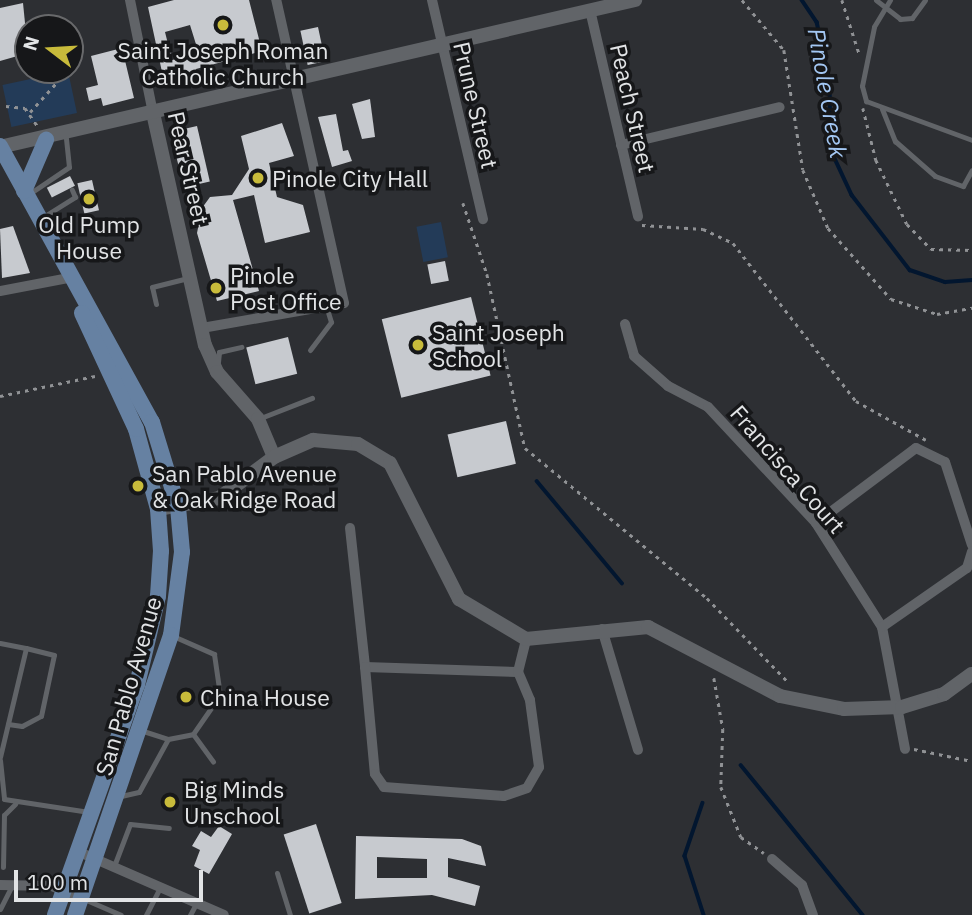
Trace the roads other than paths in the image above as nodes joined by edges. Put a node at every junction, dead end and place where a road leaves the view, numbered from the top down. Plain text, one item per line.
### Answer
1 (130, 0) edge
2 (276, 0) edge
3 (432, 0) edge
4 (635, 0) edge
5 (876, 0) edge
6 (890, 0) edge
7 (925, 0) edge
8 (590, 10) junction
9 (887, 12) junction
10 (443, 46) junction
11 (296, 80) junction
12 (780, 107) dead end
13 (882, 109) junction
14 (153, 113) junction
15 (66, 136) junction
16 (46, 140) junction
17 (972, 140) edge
18 (621, 145) junction
19 (0, 146) edge
20 (972, 170) edge
21 (62, 172) junction
22 (66, 179) dead end
23 (72, 190) dead end
24 (25, 193) junction
25 (61, 195) dead end
26 (54, 200) dead end
27 (65, 203) junction
28 (58, 208) junction
29 (638, 216) road end
30 (483, 219) dead end
31 (38, 221) junction
32 (68, 278) junction
33 (191, 278) junction
34 (0, 291) edge
35 (156, 304) dead end
36 (327, 309) junction
37 (625, 324) dead end
38 (202, 328) junction
39 (241, 347) dead end
40 (310, 349) dead end
41 (216, 372) junction
42 (312, 398) dead end
43 (258, 419) junction
44 (274, 457) junction
45 (178, 507) junction
46 (158, 509) junction
47 (816, 523) junction
48 (351, 528) dead end
49 (972, 545) edge
50 (972, 552) edge
51 (882, 627) junction
52 (601, 629) junction
53 (171, 635) junction
54 (526, 639) junction
55 (0, 643) edge
56 (26, 648) junction
57 (365, 667) junction
58 (518, 672) junction
59 (972, 674) edge
60 (902, 707) junction
61 (8, 724) junction
62 (124, 725) junction
63 (143, 731) junction
64 (193, 734) junction
65 (168, 738) junction
66 (905, 749) road end
67 (638, 750) dead end
68 (0, 759) edge
69 (213, 762) dead end
70 (121, 796) junction
71 (15, 804) junction
72 (92, 813) junction
73 (169, 828) dead end
74 (77, 851) junction
75 (96, 859) junction
76 (772, 859) road end
77 (114, 866) junction
78 (2, 867) dead end
79 (277, 873) dead end
80 (0, 885) edge
81 (12, 885) junction
82 (161, 885) junction
83 (63, 890) junction
84 (81, 898) junction
85 (197, 902) junction
86 (0, 909) edge
87 (55, 915) edge
88 (75, 915) edge
89 (121, 915) edge
90 (146, 915) edge
91 (190, 915) edge
92 (224, 915) edge
93 (290, 915) edge
94 (813, 915) edge

1 - 14 street, Pear Street
2 - 11 street
3 - 10 street, Prune Street
4 - 8 street
5 - 9 lane
6 - 9 lane
7 - 9 lane
8 - 10 street
8 - 18 street, Peach Street
9 - 13 lane
10 - 11 street
10 - 30 street, Prune Street
11 - 14 street
11 - 36 street
12 - 18 street
13 - 17 lane
13 - 20 lane
14 - 15 street
14 - 33 street, Pear Street
15 - 16 street
15 - 21 lane
16 - 19 street
16 - 24 main road
18 - 29 street, Peach Street
19 - 24 main road, San Pablo Avenue
21 - 22 lane
21 - 24 lane
23 - 27 lane
24 - 31 main road, San Pablo Avenue
25 - 27 lane
26 - 28 lane
27 - 28 lane
28 - 31 lane
31 - 32 main road, San Pablo Avenue
32 - 34 street
32 - 45 main road, San Pablo Avenue
32 - 46 main road, San Pablo Avenue
33 - 35 lane
33 - 38 street, Pear Street
36 - 38 street
36 - 40 lane
37 - 47 street, Francisca Court
38 - 41 street, Pear Street
39 - 41 lane
41 - 43 street, Pear Street
42 - 43 lane
43 - 44 street, Pear Street
44 - 45 street
44 - 54 street
45 - 46 street
45 - 53 main road, San Pablo Avenue
46 - 62 main road, San Pablo Avenue
47 - 49 street
47 - 51 street, Francisca Court
48 - 57 street
50 - 51 street
51 - 60 street, Francisca Court
52 - 54 street
52 - 60 street
52 - 67 street
53 - 63 main road, San Pablo Avenue
53 - 64 lane
54 - 58 street
55 - 56 lane
56 - 61 lane
56 - 61 lane
57 - 58 street
57 - 58 street
59 - 60 street
60 - 66 street, Francisca Court
61 - 68 lane
62 - 63 lane
62 - 72 main road, San Pablo Avenue
63 - 65 lane
63 - 70 main road, San Pablo Avenue
64 - 65 lane
64 - 69 lane
65 - 70 lane
68 - 71 lane
70 - 75 main road, San Pablo Avenue
71 - 72 lane
71 - 78 lane
72 - 74 main road, San Pablo Avenue
73 - 77 lane
74 - 75 street
74 - 83 main road, San Pablo Avenue
75 - 77 street
75 - 84 main road, San Pablo Avenue
76 - 94 street
77 - 82 street
79 - 93 lane
80 - 81 street
81 - 83 street
81 - 86 lane
82 - 85 street
82 - 90 lane
83 - 84 street
83 - 87 main road, San Pablo Avenue
84 - 88 main road, San Pablo Avenue
84 - 89 lane
85 - 91 lane
85 - 92 street

